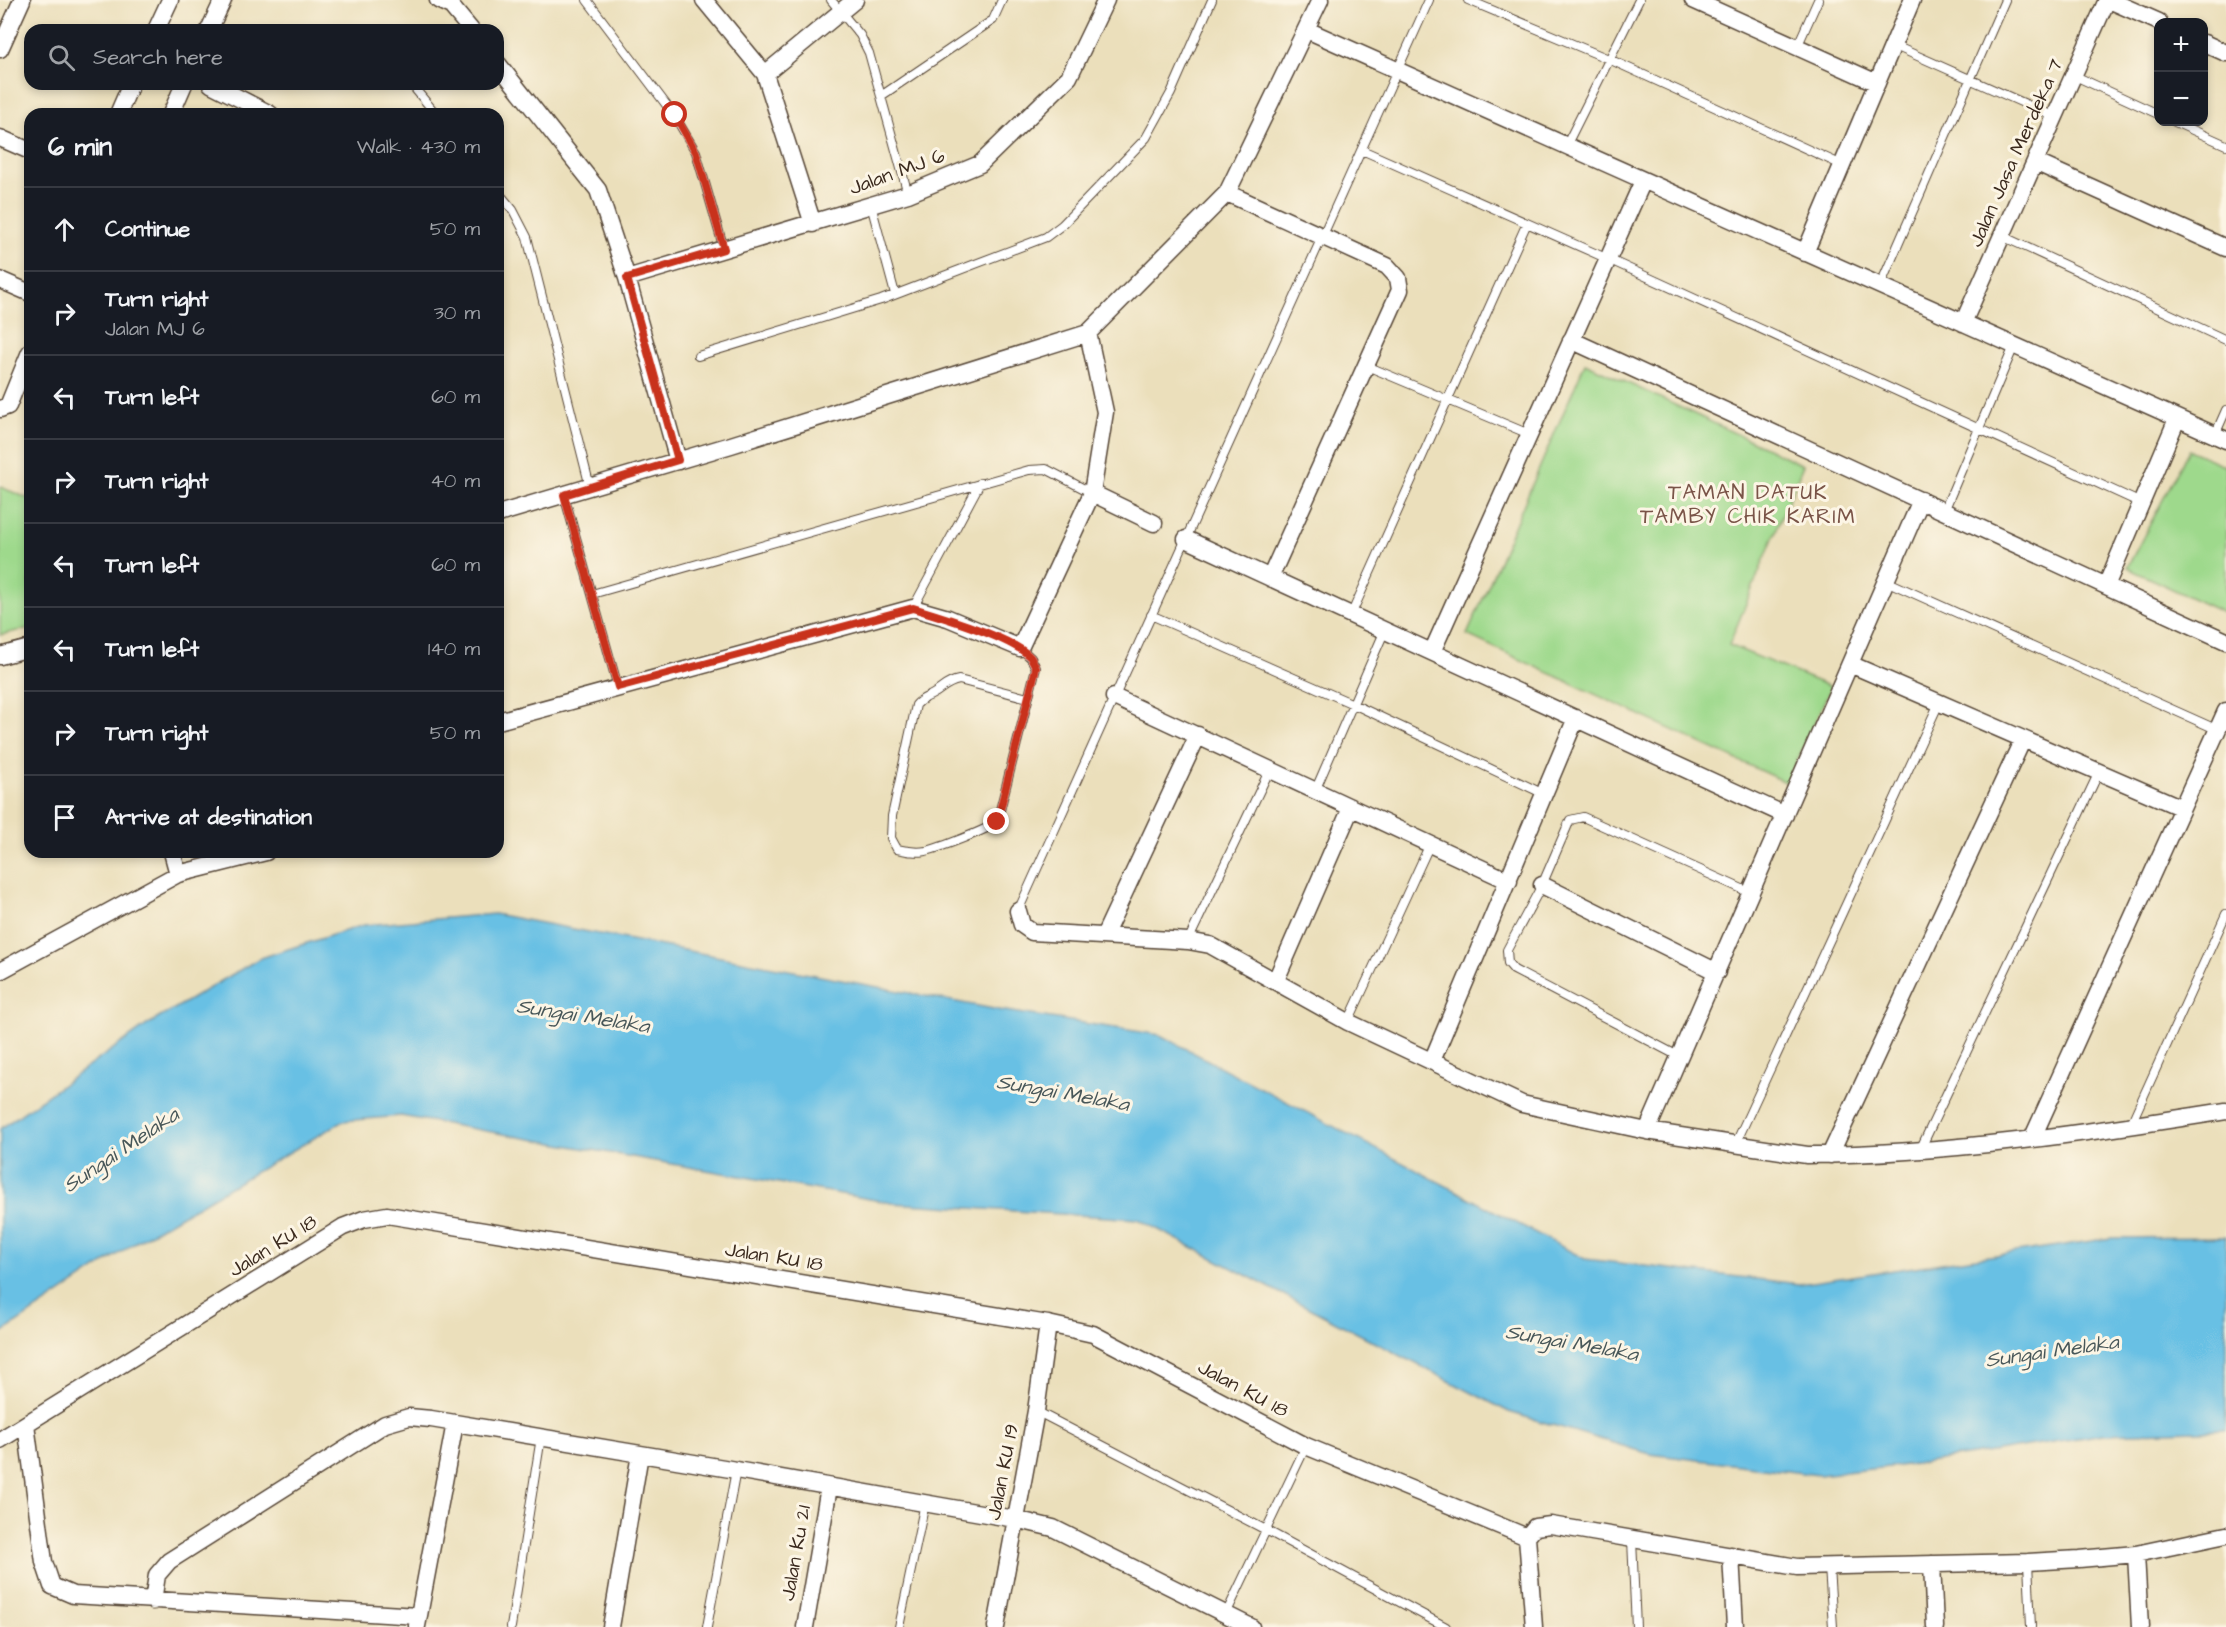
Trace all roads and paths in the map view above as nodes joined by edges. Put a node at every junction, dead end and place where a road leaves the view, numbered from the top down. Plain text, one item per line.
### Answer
1 (22, 0) edge
2 (170, 0) edge
3 (223, 0) edge
4 (438, 0) edge
5 (587, 0) edge
6 (704, 0) edge
7 (855, 0) edge
8 (1002, 0) edge
9 (1106, 0) edge
10 (1212, 0) edge
11 (1320, 0) edge
12 (1429, 0) edge
13 (1468, 0) edge
14 (1639, 0) edge
15 (1693, 0) edge
16 (1818, 0) edge
17 (1912, 0) edge
18 (2005, 0) edge
19 (2108, 0) edge
20 (1717, 5) edge
21 (836, 6) edge
22 (2154, 20) edge
23 (159, 24) edge
24 (212, 24) edge
25 (466, 24) edge
26 (1307, 30) junction
27 (1893, 45) junction
28 (2208, 45) edge
29 (1797, 47) junction
30 (0, 49) edge
31 (2226, 53) edge
32 (1611, 60) junction
33 (1398, 71) junction
34 (504, 72) edge
35 (765, 74) junction
36 (2073, 75) junction
37 (1969, 79) junction
38 (1877, 83) junction
39 (128, 90) edge
40 (181, 90) edge
41 (223, 90) edge
42 (416, 90) edge
43 (881, 96) junction
44 (121, 108) edge
45 (174, 108) edge
46 (258, 108) edge
47 (431, 108) edge
48 (2154, 112) edge
49 (2055, 117) junction
50 (2184, 126) edge
51 (0, 138) edge
52 (2226, 145) edge
53 (1566, 146) junction
54 (24, 148) edge
55 (1362, 150) junction
56 (2035, 162) junction
57 (1842, 165) junction
58 (1643, 181) junction
59 (1227, 193) junction
60 (908, 194) junction
61 (504, 200) edge
62 (871, 205) junction
63 (1527, 223) junction
64 (813, 224) junction
65 (2002, 236) junction
66 (1324, 237) junction
67 (2226, 248) edge
68 (724, 249) junction
69 (1805, 253) junction
70 (1608, 259) junction
71 (627, 278) junction
72 (0, 280) edge
73 (1880, 286) junction
74 (24, 290) edge
75 (895, 294) junction
76 (1963, 323) junction
77 (1088, 333) junction
78 (1571, 340) junction
79 (2226, 340) edge
80 (2014, 346) junction
81 (698, 356) dead end
82 (1366, 366) junction
83 (24, 367) edge
84 (1448, 400) junction
85 (0, 410) edge
86 (2226, 410) edge
87 (2177, 419) junction
88 (1979, 429) junction
89 (1529, 434) junction
90 (2220, 438) edge
91 (678, 460) junction
92 (980, 483) junction
93 (590, 488) junction
94 (1092, 493) junction
95 (564, 495) junction
96 (1921, 501) junction
97 (2141, 503) junction
98 (504, 511) edge
99 (1944, 511) junction
100 (1154, 523) dead end
101 (1186, 539) junction
102 (1270, 578) junction
103 (1886, 581) junction
104 (2106, 586) junction
105 (592, 594) junction
106 (913, 608) junction
107 (1151, 615) junction
108 (1351, 615) junction
109 (1385, 630) junction
110 (2226, 641) edge
111 (1020, 648) junction
112 (24, 650) edge
113 (1432, 652) junction
114 (0, 656) edge
115 (1850, 664) junction
116 (618, 687) junction
117 (1114, 697) junction
118 (1028, 698) junction
119 (1939, 703) junction
120 (1353, 704) junction
121 (2226, 711) edge
122 (1576, 718) junction
123 (504, 719) edge
124 (2218, 729) junction
125 (1198, 735) junction
126 (2023, 739) junction
127 (1270, 769) junction
128 (2098, 772) junction
129 (1316, 791) junction
130 (1545, 795) junction
131 (1351, 808) junction
132 (2182, 808) junction
133 (1785, 815) junction
134 (1430, 844) junction
135 (173, 858) edge
136 (242, 858) edge
137 (178, 874) junction
138 (1509, 881) junction
139 (1542, 885) junction
140 (1751, 893) junction
141 (1018, 911) joint
142 (2226, 914) edge
143 (1104, 936) junction
144 (1188, 941) junction
145 (1, 967) edge
146 (1717, 972) junction
147 (1276, 980) junction
148 (1348, 1022) junction
149 (1680, 1057) junction
150 (1432, 1061) junction
151 (2226, 1111) edge
152 (2130, 1126) junction
153 (1647, 1131) junction
154 (2032, 1139) junction
155 (1735, 1145) junction
156 (1920, 1150) junction
157 (1830, 1155) junction
158 (1048, 1324) junction
159 (1036, 1411) junction
160 (455, 1423) junction
161 (26, 1424) junction
162 (541, 1437) junction
163 (0, 1440) edge
164 (1306, 1446) junction
165 (640, 1454) junction
166 (736, 1470) junction
167 (829, 1487) junction
168 (926, 1503) junction
169 (1015, 1520) junction
170 (1266, 1530) junction
171 (2226, 1535) edge
172 (1527, 1537) junction
173 (1632, 1540) junction
174 (2136, 1554) junction
175 (1731, 1555) junction
176 (2028, 1562) junction
177 (1932, 1564) junction
178 (1829, 1567) junction
179 (153, 1601) junction
180 (1226, 1614) junction
181 (418, 1622) edge
182 (511, 1627) edge
183 (611, 1627) edge
184 (707, 1627) edge
185 (805, 1627) edge
186 (899, 1627) edge
187 (996, 1627) edge
188 (1251, 1627) edge
189 (1446, 1627) edge
190 (1534, 1627) edge
191 (1636, 1627) edge
192 (1735, 1627) edge
193 (1833, 1627) edge
194 (1935, 1627) edge
195 (2031, 1627) edge
196 (2140, 1627) edge

1 - 30 street
2 - 23 street
3 - 24 street
4 - 25 street
5 - 68 lane
6 - 35 street
7 - 21 street
8 - 43 lane
9 - 60 street, Jalan MJ 6
10 - 75 lane
11 - 26 street
12 - 33 lane
13 - 32 lane
14 - 32 lane
15 - 20 street
16 - 29 lane
17 - 27 street
18 - 37 lane
19 - 22 street
19 - 36 street, Jalan Jasa Merdeka 7
20 - 29 street
21 - 35 street
21 - 43 lane
26 - 33 street
26 - 59 street
27 - 37 lane
27 - 38 street
28 - 31 street
29 - 38 street
32 - 53 lane
32 - 57 lane
33 - 53 street
33 - 55 lane
34 - 71 street
35 - 64 street
36 - 48 lane
36 - 49 street, Jalan Jasa Merdeka 7
37 - 49 lane
37 - 73 lane
38 - 57 street
39 - 44 street
40 - 45 street
41 - 46 street
42 - 47 lane
43 - 60 lane
49 - 56 street, Jalan Jasa Merdeka 7
50 - 52 lane
51 - 54 street
53 - 58 street
55 - 63 lane
55 - 66 lane
56 - 65 street, Jalan Jasa Merdeka 7
56 - 67 street
57 - 69 street
58 - 69 street
58 - 70 street
59 - 66 street
59 - 77 street
60 - 62 street, Jalan MJ 6
61 - 93 lane
62 - 64 street, Jalan MJ 6
62 - 75 lane
63 - 70 lane
63 - 84 lane
64 - 68 street, Jalan MJ 6
65 - 76 street, Jalan Jasa Merdeka 7
65 - 79 lane
66 - 82 street
66 - 101 lane
68 - 71 street, Jalan MJ 6
69 - 73 street
70 - 78 street
70 - 88 lane
71 - 91 street
72 - 74 street
73 - 76 street
75 - 81 lane
76 - 80 street
77 - 91 street
77 - 94 street
78 - 89 street
78 - 96 street
80 - 87 street
80 - 88 lane
82 - 84 lane
82 - 102 street
83 - 85 street
84 - 89 lane
84 - 108 lane
86 - 90 lane
87 - 90 street
87 - 97 street
88 - 97 lane
88 - 99 lane
89 - 113 street
91 - 93 street
92 - 94 lane
92 - 105 lane
92 - 106 lane
93 - 95 street
94 - 100 street
94 - 111 street
95 - 98 street
95 - 105 lane
96 - 99 street
96 - 103 street
97 - 104 street
99 - 104 street
101 - 102 street
101 - 107 lane
102 - 108 street
103 - 115 street
103 - 124 lane
104 - 110 street
105 - 116 lane
106 - 111 street
106 - 116 street
107 - 117 lane
107 - 120 lane
108 - 109 street
109 - 113 street
109 - 120 lane
111 - 118 lane
112 - 114 street
113 - 122 street
115 - 119 street
115 - 133 street
116 - 123 street
117 - 125 street
117 - 141 lane
118 - 118 lane
119 - 126 street
119 - 155 lane
120 - 129 lane
120 - 130 lane
121 - 124 street
122 - 130 street
122 - 133 street
124 - 132 street
125 - 127 street
125 - 143 street
126 - 128 street
126 - 157 street
127 - 129 street
127 - 144 lane
128 - 132 street
128 - 156 lane
129 - 131 street
130 - 138 street
131 - 134 street
131 - 147 street
132 - 154 street
133 - 140 street
134 - 138 street
134 - 148 lane
135 - 137 street
136 - 137 street
137 - 145 street
138 - 150 street
139 - 140 lane
139 - 146 street
139 - 149 lane
140 - 146 street
141 - 143 street
142 - 152 lane
143 - 144 street
144 - 147 street
146 - 149 street
147 - 148 street
148 - 150 street
149 - 153 street
150 - 153 street
151 - 152 street
152 - 154 street
153 - 155 street
154 - 156 street
155 - 157 street
156 - 157 street
158 - 159 street, Jalan KU 19
158 - 161 street, Jalan KU 18
158 - 164 street, Jalan KU 18
159 - 169 street, Jalan KU 19
159 - 170 lane
160 - 162 street
160 - 179 street
160 - 181 street
161 - 163 street, Jalan KU 18
161 - 179 street
162 - 165 street
162 - 182 lane
164 - 170 lane
164 - 172 street, Jalan KU 18
165 - 166 street
165 - 183 street
166 - 167 street
166 - 184 lane
167 - 168 street
167 - 185 street, Jalan Ku 21
168 - 169 street
168 - 186 lane
169 - 180 street
169 - 187 street, Jalan KU 19
170 - 180 lane
170 - 189 lane
171 - 174 street
172 - 173 street
172 - 190 street
173 - 175 street
173 - 191 lane
174 - 176 street
174 - 196 street
175 - 178 street
175 - 192 street
176 - 177 street
176 - 195 lane
177 - 178 street
177 - 194 street
178 - 193 lane
179 - 181 street
180 - 188 street

